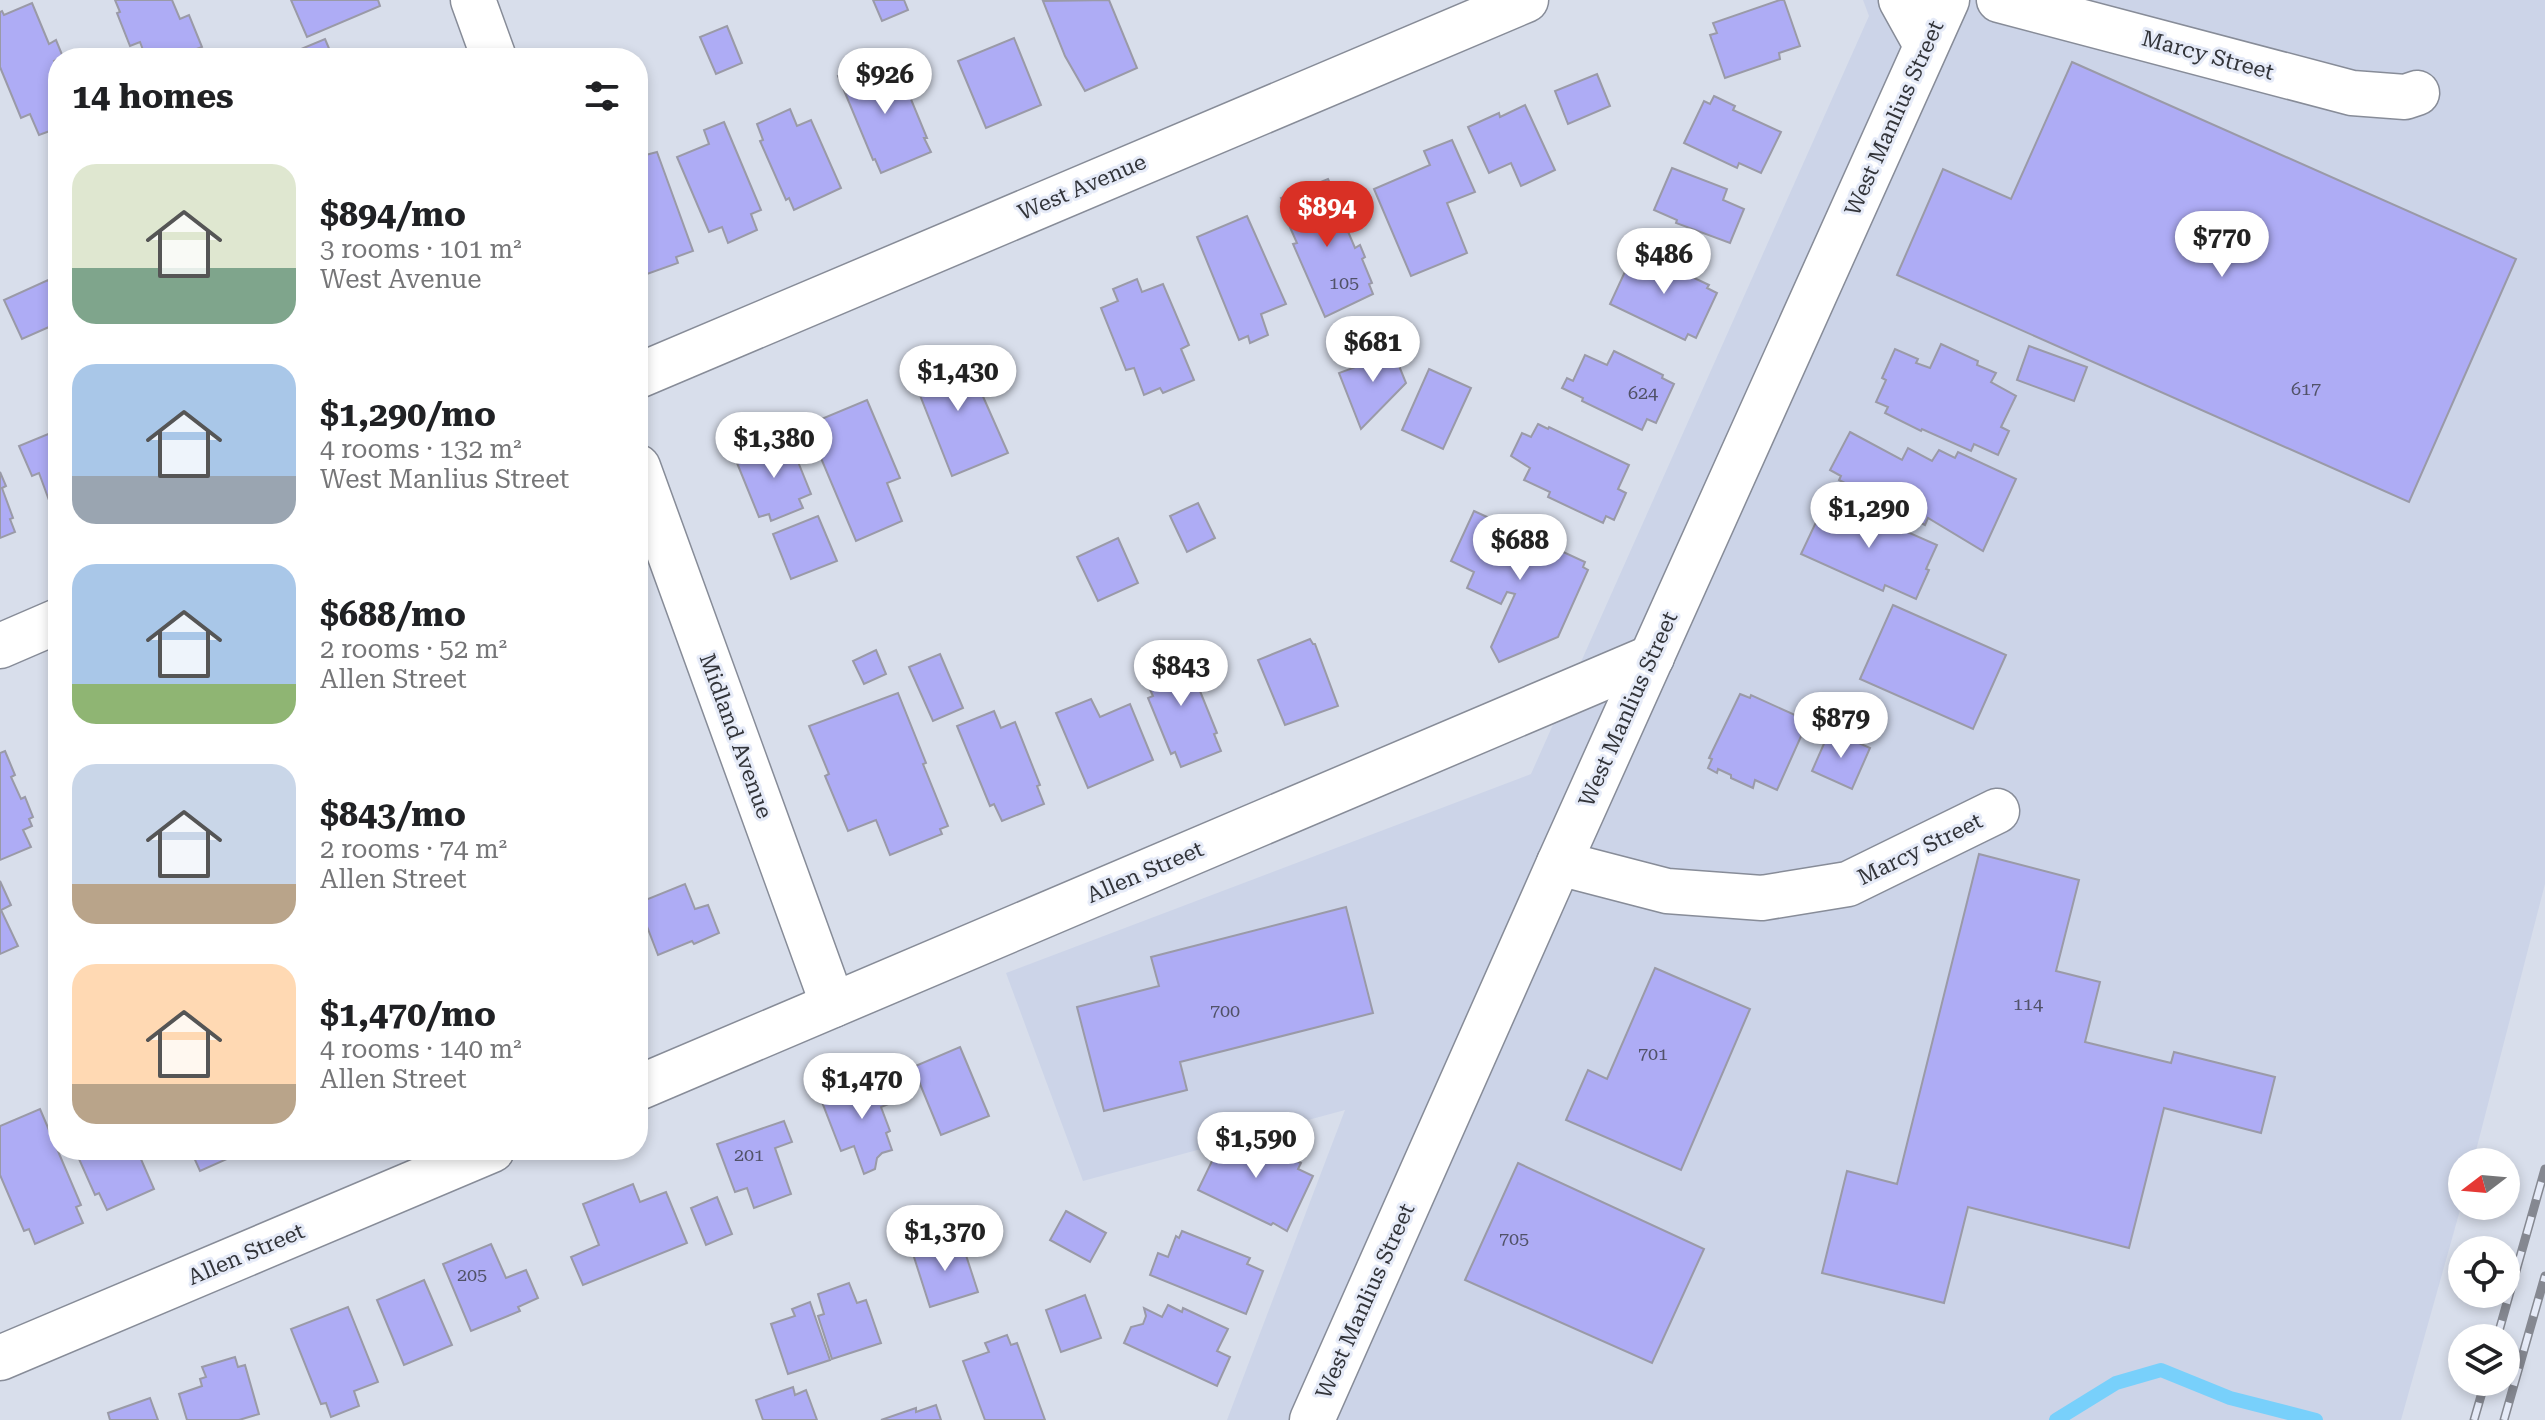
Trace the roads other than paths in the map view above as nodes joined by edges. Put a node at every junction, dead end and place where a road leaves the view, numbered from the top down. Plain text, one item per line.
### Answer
1 (473, 0) edge
2 (1526, 0) edge
3 (1901, 0) edge
4 (1947, 0) edge
5 (1999, 0) edge
6 (1926, 45) junction
7 (490, 48) edge
8 (2417, 93) dead end
9 (648, 372) edge
10 (648, 495) edge
11 (48, 625) edge
12 (0, 646) edge
13 (1652, 657) junction
14 (1997, 811) dead end
15 (1559, 863) junction
16 (833, 1005) junction
17 (648, 1084) edge
18 (468, 1160) edge
19 (0, 1358) edge
20 (1312, 1420) edge

1 - 7 street
2 - 9 street, West Avenue
3 - 6 street
4 - 6 street, West Manlius Street
5 - 8 street, Marcy Street
6 - 13 street, West Manlius Street
10 - 16 street, Midland Avenue
11 - 12 street
13 - 15 street, West Manlius Street
13 - 16 street, Allen Street
14 - 15 street, Marcy Street
15 - 20 street, West Manlius Street
16 - 17 street, Allen Street
18 - 19 street, Allen Street

